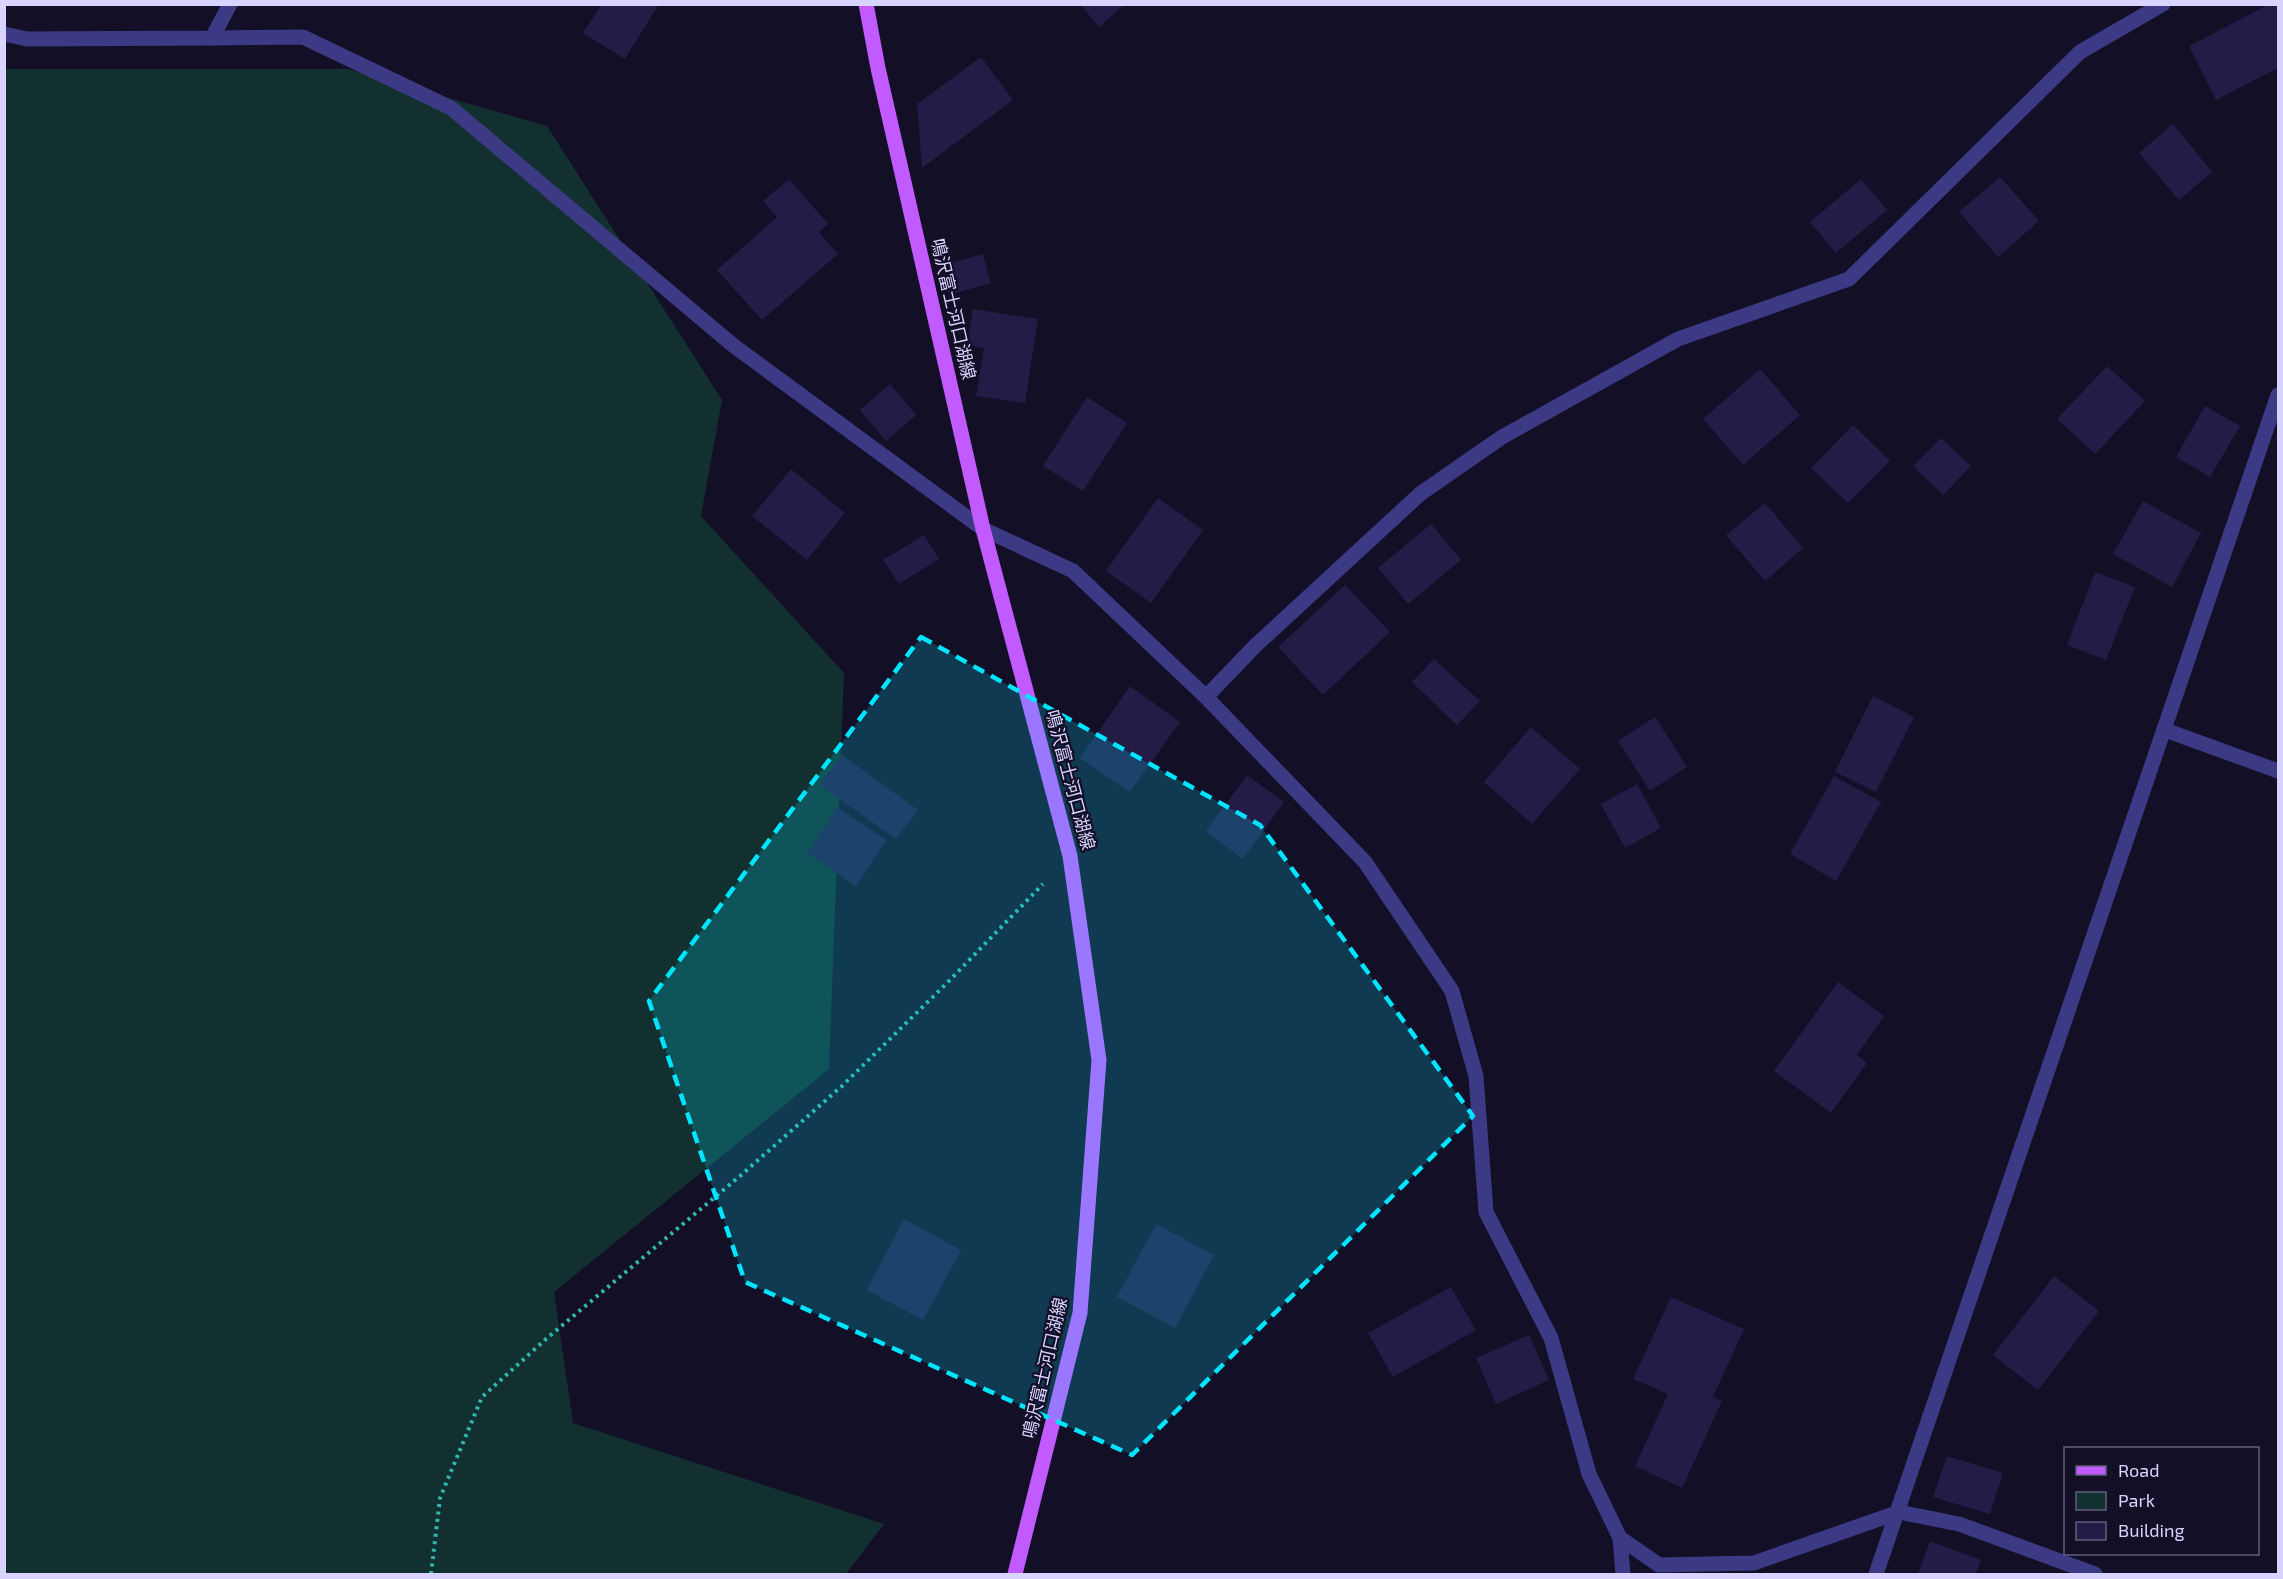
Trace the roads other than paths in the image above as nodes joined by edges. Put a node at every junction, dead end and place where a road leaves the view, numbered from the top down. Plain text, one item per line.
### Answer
1 (230, 4) edge
2 (866, 4) edge
3 (2163, 4) edge
4 (4, 34) edge
5 (212, 38) junction
6 (2278, 395) edge
7 (982, 529) junction
8 (1206, 697) junction
9 (2165, 730) junction
10 (2278, 771) edge
11 (1899, 1512) junction
12 (1620, 1538) junction
13 (1015, 1575) edge
14 (1623, 1575) edge
15 (1876, 1575) edge
16 (2095, 1575) edge

1 - 5 street
2 - 7 main road, 鳴沢富士河口湖線
3 - 8 street
4 - 5 street
5 - 7 street
6 - 9 street
7 - 8 street
7 - 13 main road, 鳴沢富士河口湖線
8 - 12 street
9 - 10 street
9 - 11 street
11 - 12 street
11 - 15 street
11 - 16 street
12 - 14 street

